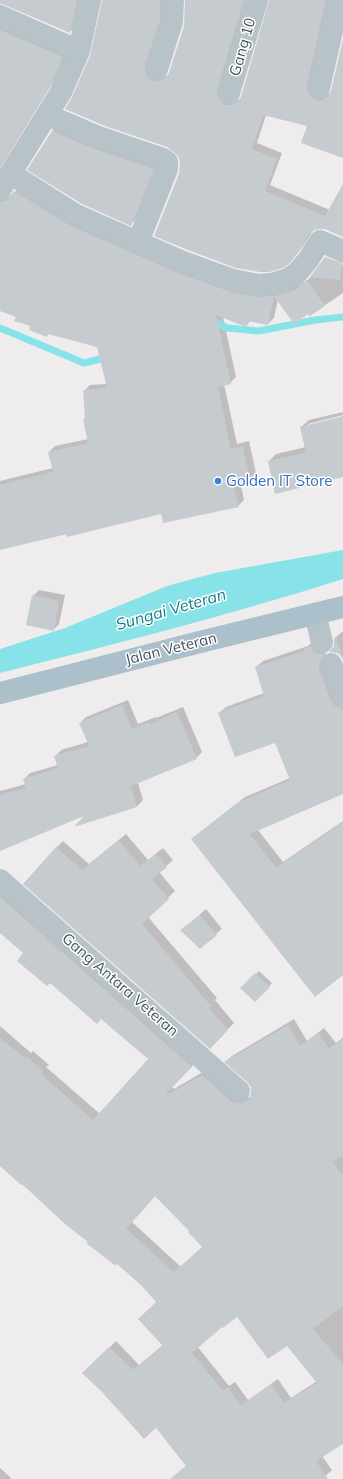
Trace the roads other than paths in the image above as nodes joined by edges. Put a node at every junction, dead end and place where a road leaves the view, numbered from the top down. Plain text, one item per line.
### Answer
1 (90, 0) edge
2 (173, 0) edge
3 (257, 0) edge
4 (339, 0) edge
5 (0, 16) edge
6 (79, 47) junction
7 (157, 69) dead end
8 (319, 88) dead end
9 (229, 93) dead end
10 (47, 116) junction
11 (6, 181) edge
12 (138, 242) junction
13 (343, 251) edge
14 (343, 608) edge
15 (315, 614) junction
16 (322, 642) dead end
17 (330, 664) dead end
18 (0, 693) edge
19 (343, 696) edge
20 (0, 880) edge
21 (239, 1091) dead end

1 - 6 street
2 - 7 street
3 - 9 street, Gang 10
4 - 8 street
5 - 6 street
6 - 10 street
10 - 11 street
10 - 12 street
11 - 12 street
12 - 13 street
14 - 15 main road, Jalan Veteran
15 - 16 street
15 - 18 main road, Jalan Veteran
17 - 19 street
20 - 21 street, Gang Antara Veteran

